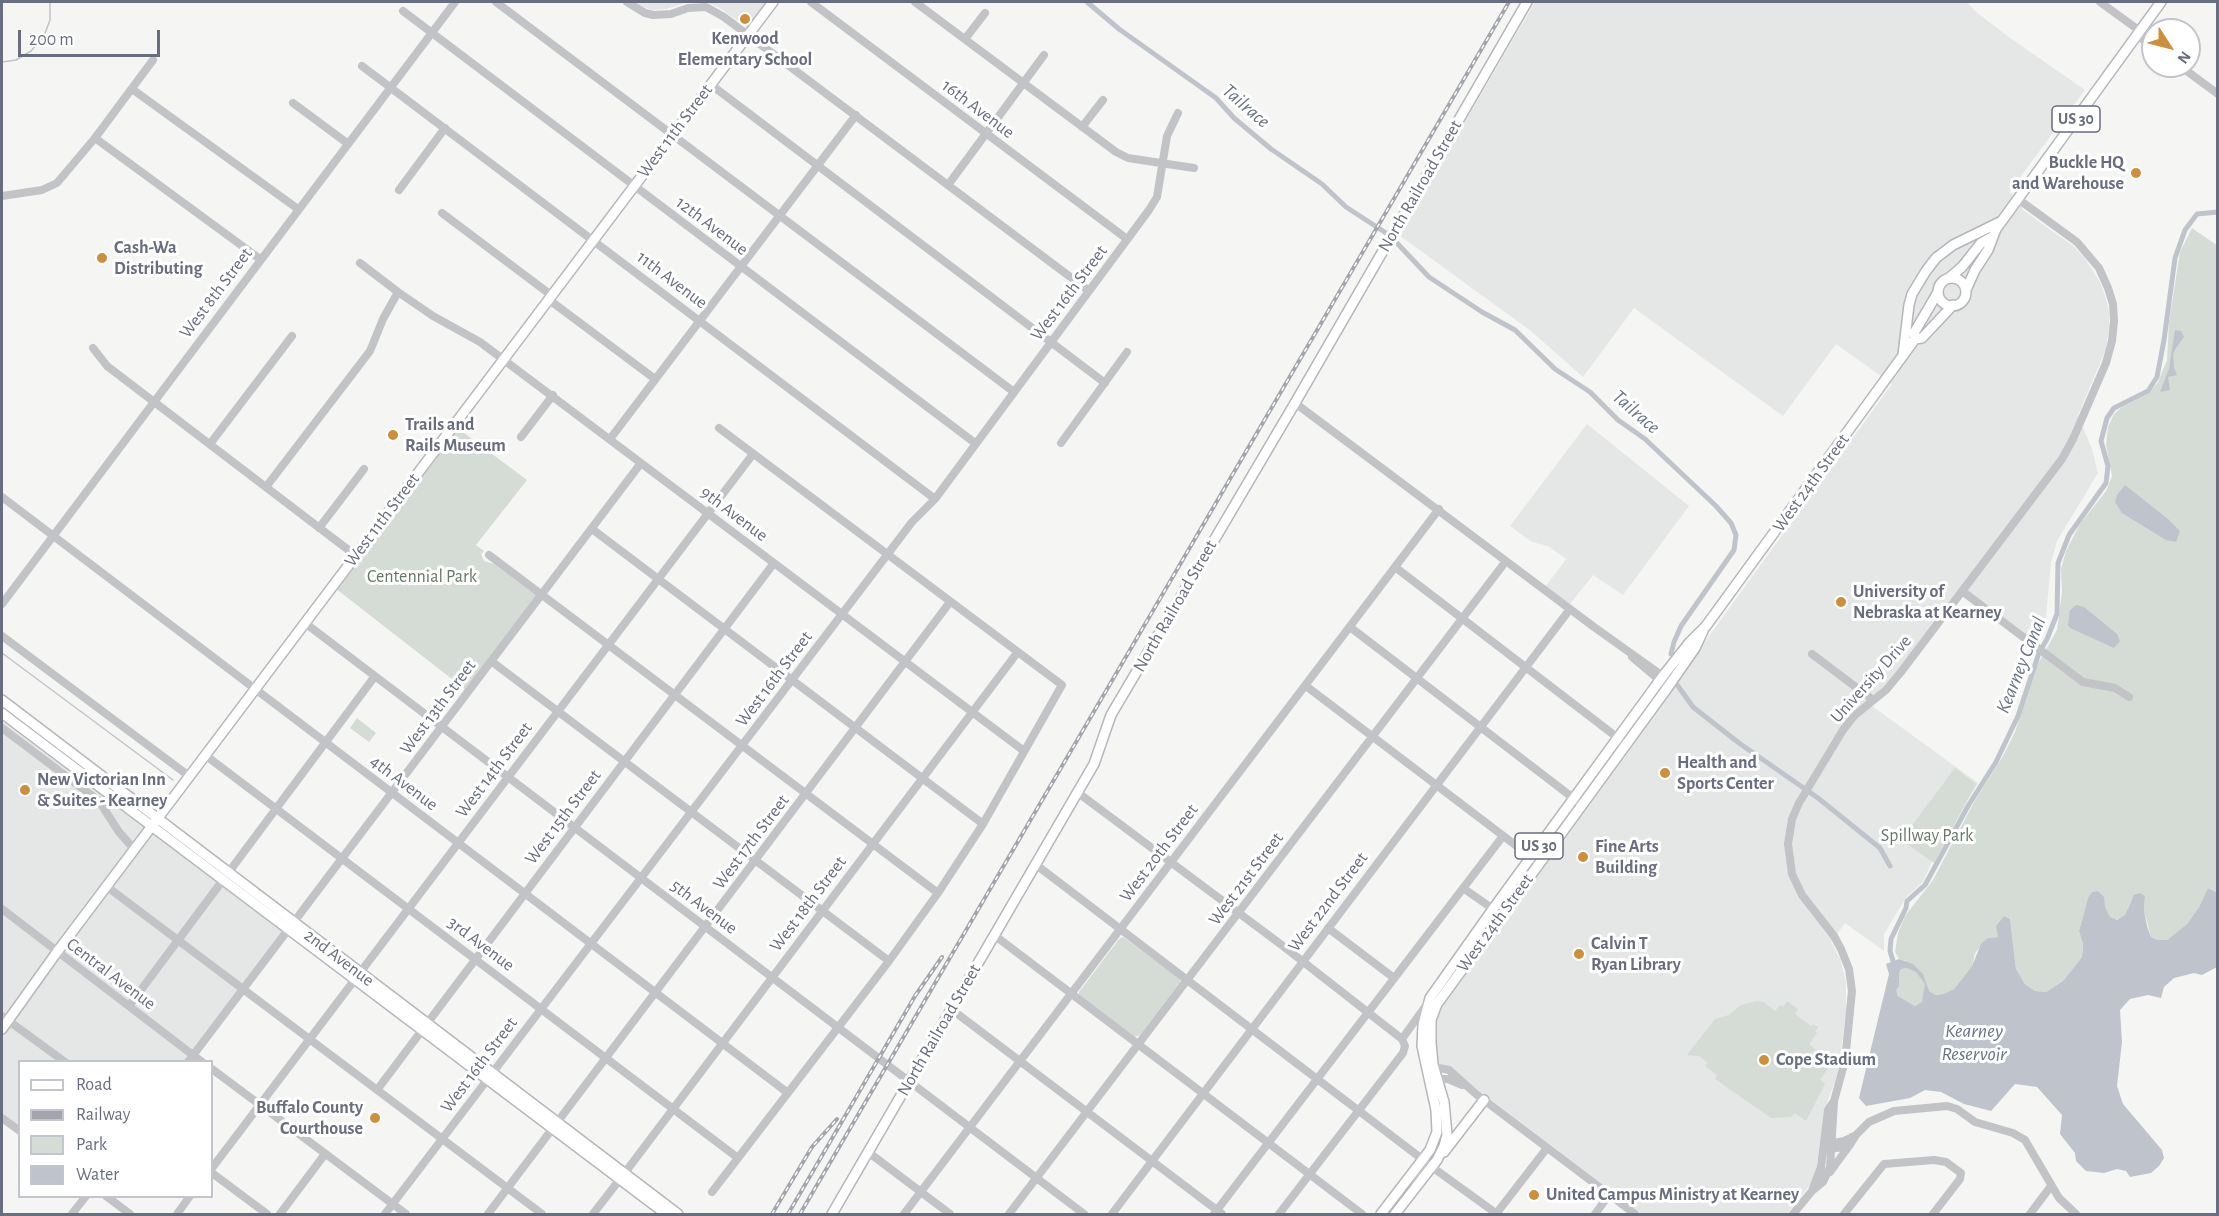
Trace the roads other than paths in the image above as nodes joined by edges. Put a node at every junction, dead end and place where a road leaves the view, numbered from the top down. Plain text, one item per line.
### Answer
1 (455, 2) edge
2 (496, 2) edge
3 (627, 2) edge
4 (773, 2) edge
5 (811, 2) edge
6 (915, 2) edge
7 (1527, 2) edge
8 (2100, 2) edge
9 (2161, 2) edge
10 (403, 11) dead end
11 (985, 13) dead end
12 (431, 32) junction
13 (2138, 33) junction
14 (748, 34) junction
15 (2141, 36) edge
16 (964, 39) junction
17 (1044, 55) dead end
18 (153, 60) dead end
19 (362, 66) dead end
20 (2196, 78) edge
21 (1024, 83) junction
22 (710, 84) junction
23 (390, 87) junction
24 (132, 89) junction
25 (2217, 94) edge
26 (1103, 99) dead end
27 (293, 103) dead end
28 (1178, 113) dead end
29 (856, 115) junction
30 (1082, 127) junction
31 (445, 128) junction
32 (672, 134) junction
33 (986, 134) junction
34 (95, 138) junction
35 (347, 143) junction
36 (1163, 164) junction
37 (818, 165) junction
38 (1194, 168) dead end
39 (634, 185) junction
40 (948, 185) junction
41 (399, 190) dead end
42 (2, 196) edge
43 (2018, 199) junction
44 (298, 209) junction
45 (442, 213) dead end
46 (780, 215) junction
47 (2002, 221) junction
48 (1992, 237) junction
49 (1127, 239) junction
50 (593, 240) junction
51 (260, 259) junction
52 (360, 263) dead end
53 (741, 266) junction
54 (1949, 278) junction
55 (1089, 291) junction
56 (1966, 291) junction
57 (398, 292) junction
58 (1938, 292) junction
59 (550, 297) junction
60 (1953, 305) junction
61 (700, 320) junction
62 (292, 336) dead end
63 (1916, 339) junction
64 (1051, 342) junction
65 (93, 348) dead end
66 (1127, 352) dead end
67 (1903, 356) junction
68 (503, 359) junction
69 (655, 379) junction
70 (1105, 383) junction
71 (1014, 392) junction
72 (553, 395) junction
73 (153, 402) junction
74 (1295, 403) junction
75 (719, 428) dead end
76 (521, 437) dead end
77 (610, 439) junction
78 (1061, 442) dead end
79 (975, 443) junction
80 (210, 444) junction
81 (753, 454) junction
82 (642, 463) junction
83 (364, 468) dead end
84 (266, 487) junction
85 (2, 497) edge
86 (934, 499) junction
87 (1438, 509) junction
88 (709, 513) junction
89 (320, 528) junction
90 (592, 529) junction
91 (52, 536) junction
92 (356, 555) junction
93 (489, 555) dead end
94 (886, 555) junction
95 (1506, 561) junction
96 (774, 563) junction
97 (1395, 567) junction
98 (658, 579) junction
99 (1962, 591) junction
100 (542, 595) junction
101 (950, 603) junction
102 (2, 604) edge
103 (1570, 609) junction
104 (841, 615) junction
105 (1463, 618) junction
106 (305, 623) junction
107 (1350, 627) junction
108 (724, 629) junction
109 (2, 636) edge
110 (609, 644) junction
111 (1017, 652) junction
112 (1812, 654) dead end
113 (491, 661) junction
114 (905, 663) junction
115 (1526, 668) junction
116 (375, 676) junction
117 (1417, 678) junction
118 (791, 680) junction
119 (1665, 682) junction
120 (1306, 686) junction
121 (255, 689) junction
122 (674, 695) junction
123 (2129, 697) dead end
124 (2, 700) edge
125 (1874, 700) junction
126 (558, 711) junction
127 (2, 713) edge
128 (972, 713) junction
129 (442, 726) junction
130 (2, 728) edge
131 (856, 728) junction
132 (1481, 729) junction
133 (1372, 737) junction
134 (326, 743) junction
135 (1621, 743) junction
136 (742, 745) junction
137 (1024, 751) junction
138 (205, 755) junction
139 (624, 761) junction
140 (189, 776) junction
141 (508, 777) junction
142 (922, 778) junction
143 (1437, 787) junction
144 (1077, 792) junction
145 (392, 793) junction
146 (807, 793) junction
147 (1578, 801) junction
148 (276, 809) junction
149 (691, 812) junction
150 (155, 822) junction
151 (983, 824) junction
152 (574, 827) junction
153 (1503, 836) junction
154 (458, 843) junction
155 (873, 844) junction
156 (134, 849) junction
157 (342, 858) junction
158 (756, 860) junction
159 (1535, 860) junction
160 (1171, 863) junction
161 (1035, 864) junction
162 (226, 876) junction
163 (641, 878) junction
164 (106, 886) junction
165 (1463, 888) junction
166 (525, 893) junction
167 (938, 893) junction
168 (2, 909) edge
169 (408, 909) junction
170 (1492, 909) junction
171 (822, 910) junction
172 (1238, 913) junction
173 (291, 926) junction
174 (706, 927) junction
175 (1328, 928) junction
176 (1120, 929) junction
177 (994, 935) junction
178 (178, 940) junction
179 (591, 944) junction
180 (57, 952) junction
181 (475, 959) junction
182 (889, 961) junction
183 (1303, 962) junction
184 (357, 976) junction
185 (772, 977) junction
186 (1394, 978) junction
187 (1187, 980) junction
188 (243, 989) junction
189 (656, 993) junction
190 (1071, 994) junction
191 (1430, 999) junction
192 (129, 1006) junction
193 (541, 1009) junction
194 (951, 1009) junction
195 (1368, 1012) junction
196 (3, 1022) edge
197 (424, 1027) junction
198 (838, 1028) junction
199 (1252, 1029) junction
200 (309, 1039) junction
201 (1402, 1039) junction
202 (722, 1043) junction
203 (1138, 1045) junction
204 (190, 1058) edge
205 (606, 1058) junction
206 (61, 1060) edge
207 (1020, 1061) junction
208 (1430, 1066) junction
209 (213, 1070) edge
210 (490, 1077) junction
211 (1317, 1079) junction
212 (909, 1082) junction
213 (1436, 1083) junction
214 (1469, 1089) junction
215 (377, 1090) junction
216 (788, 1092) junction
217 (1203, 1094) junction
218 (1484, 1100) junction
219 (260, 1105) junction
220 (673, 1108) junction
221 (1359, 1111) junction
222 (1087, 1112) junction
223 (2, 1118) edge
224 (555, 1126) junction
225 (970, 1127) junction
226 (18, 1130) edge
227 (1856, 1135) junction
228 (442, 1139) junction
229 (1268, 1143) junction
230 (1849, 1146) junction
231 (1829, 1147) junction
232 (1547, 1148) junction
233 (868, 1152) junction
234 (325, 1154) junction
235 (738, 1158) junction
236 (1423, 1159) junction
237 (1152, 1161) junction
238 (1434, 1163) junction
239 (213, 1169) edge
240 (213, 1171) edge
241 (1310, 1175) junction
242 (1827, 1175) junction
243 (622, 1177) junction
244 (1037, 1178) junction
245 (2051, 1186) junction
246 (508, 1189) junction
247 (1812, 1191) junction
248 (712, 1192) dead end
249 (921, 1192) junction
250 (1412, 1192) junction
251 (645, 1194) junction
252 (1609, 1195) junction
253 (85, 1198) edge
254 (107, 1198) edge
255 (189, 1198) edge
256 (393, 1205) junction
257 (1218, 1213) edge
258 (1497, 1214) edge
259 (1793, 1214) edge
260 (72, 1215) edge
261 (130, 1215) edge
262 (177, 1215) edge
263 (267, 1215) edge
264 (280, 1215) edge
265 (385, 1215) edge
266 (406, 1215) edge
267 (488, 1215) edge
268 (542, 1215) edge
269 (593, 1215) edge
270 (666, 1215) edge
271 (678, 1215) edge
272 (832, 1215) edge
273 (904, 1215) edge
274 (950, 1215) edge
275 (1009, 1215) edge
276 (1084, 1215) edge
277 (1112, 1215) edge
278 (1279, 1215) edge
279 (1362, 1215) edge
280 (1382, 1215) edge
281 (1395, 1215) edge
282 (1595, 1215) edge
283 (1635, 1215) edge
284 (1844, 1215) edge
285 (1933, 1215) edge
286 (2030, 1215) edge
287 (2076, 1215) edge

1 - 12 street, West 8th Street
2 - 32 street
3 - 14 street
4 - 14 main road, West 11th Street
5 - 33 street, 16th Avenue
6 - 16 street
7 - 74 main road, North Railroad Street
8 - 13 street
9 - 13 main road, US 30
10 - 12 street, 12th Avenue
11 - 16 street
12 - 23 street, West 8th Street
12 - 39 street, 12th Avenue
13 - 15 street
13 - 43 main road, US 30
14 - 22 main road, West 11th Street
14 - 29 street
16 - 21 street
17 - 21 street
18 - 24 street
19 - 23 street, 11th Avenue
20 - 25 street
21 - 30 street
21 - 33 street
22 - 32 main road, West 11th Street
22 - 37 street
23 - 31 street, 11th Avenue
23 - 35 street, West 8th Street
24 - 34 street
24 - 44 street
26 - 30 street
27 - 35 street
28 - 36 street, West 16th Street
29 - 37 street
29 - 40 street
30 - 36 street
31 - 41 street
31 - 50 street, 11th Avenue
32 - 39 main road, West 11th Street
32 - 46 street
33 - 40 street
33 - 49 street, 16th Avenue
34 - 42 street
34 - 51 street
35 - 44 street, West 8th Street
36 - 38 street
36 - 49 street, West 16th Street
37 - 46 street
37 - 64 street
39 - 50 main road, West 11th Street
39 - 53 street, 12th Avenue
40 - 55 street
43 - 47 main road, US 30
43 - 99 street, University Drive
44 - 51 street, West 8th Street
45 - 59 street
46 - 53 street
46 - 71 street
47 - 48 main road, US 30
47 - 67 main road
48 - 54 main road, US 30
48 - 56 main road, US 30
49 - 55 street, West 16th Street
50 - 59 main road, West 11th Street
50 - 61 street, 11th Avenue
51 - 73 street, West 8th Street
52 - 57 street, 9th Avenue
53 - 61 street
53 - 79 street, 12th Avenue
54 - 56 main road
54 - 58 main road, US 30
55 - 64 street, West 16th Street
56 - 60 main road, US 30
57 - 68 street, 9th Avenue
57 - 84 street
58 - 60 main road
58 - 63 main road, West 24th Street / US 30
59 - 68 main road, West 11th Street
59 - 69 street
60 - 63 main road, West 24th Street / US 30
61 - 69 street
61 - 86 street, 11th Avenue
62 - 80 street
63 - 67 main road, West 24th Street / US 30
64 - 70 street
64 - 71 street, West 16th Street
65 - 73 street
66 - 70 street
67 - 119 main road, West 24th Street / US 30
68 - 72 street, 9th Avenue
68 - 92 main road, West 11th Street
69 - 77 street
70 - 78 street
71 - 79 street, West 16th Street
72 - 76 street
72 - 77 street, 9th Avenue
73 - 80 street
73 - 91 street, West 8th Street
74 - 87 street
74 - 144 main road, North Railroad Street
75 - 81 street
77 - 82 street, 9th Avenue
79 - 86 street, West 16th Street
80 - 84 street
81 - 88 street, West 14th Street
81 - 94 street
82 - 88 street, 9th Avenue
82 - 90 street, West 13th Street
83 - 89 street
84 - 89 street
85 - 91 street, 4th Avenue
86 - 94 street, West 16th Street
87 - 95 street
87 - 97 street, West 20th Street
88 - 96 street, 9th Avenue
88 - 98 street, West 14th Street
89 - 92 street
90 - 98 street
90 - 100 street, West 13th Street
91 - 102 street, West 8th Street
91 - 121 street, 4th Avenue
92 - 106 main road, West 11th Street
93 - 100 street
94 - 101 street
94 - 104 street, West 16th Street
95 - 103 street
95 - 105 street, West 21st Street
96 - 104 street, 9th Avenue
96 - 108 street, West 15th Street
97 - 105 street
97 - 107 street, West 20th Street
98 - 108 street
98 - 110 street, West 14th Street
99 - 123 street
99 - 125 street, University Drive
100 - 110 street
100 - 113 street, West 13th Street
101 - 111 street
101 - 114 street, West 17th Street
103 - 115 street, West 22nd Street
103 - 119 street
104 - 114 street, 9th Avenue
104 - 118 street, West 16th Street
105 - 115 street
105 - 117 street, West 21st Street
106 - 116 street, 5th Avenue
106 - 121 main road, West 11th Street
107 - 117 street
107 - 120 street, West 20th Street
108 - 118 street
108 - 122 street, West 15th Street
109 - 140 street
110 - 122 street
110 - 126 street, West 14th Street
111 - 128 street, West 18th Street
111 - 137 street
112 - 125 street
113 - 126 street
113 - 129 street, West 13th Street
114 - 128 street, 9th Avenue
114 - 131 street, West 17th Street
115 - 132 street, West 22nd Street
115 - 135 street
116 - 129 street, 5th Avenue
116 - 134 street
117 - 132 street
117 - 133 street, West 21st Street
118 - 131 street
118 - 136 street, West 16th Street
119 - 135 main road, West 24th Street / US 30
120 - 133 street
120 - 160 street, West 20th Street
121 - 134 street, 4th Avenue
121 - 138 main road, West 11th Street
122 - 136 street
122 - 139 street, West 15th Street
124 - 150 main road, 2nd Avenue
125 - 231 street, University Drive
126 - 139 street
126 - 141 street, West 14th Street
127 - 150 main road, 2nd Avenue
128 - 137 street, 9th Avenue
128 - 142 street, West 18th Street
129 - 141 street, 5th Avenue
129 - 145 street, West 13th Street
130 - 156 street
131 - 142 street
131 - 146 street, West 17th Street
132 - 143 street, West 22nd Street
132 - 147 street
133 - 143 street
133 - 172 street, West 21st Street
134 - 145 street, 4th Avenue
134 - 148 street
135 - 147 main road, West 24th Street / US 30
136 - 146 street
136 - 149 street, West 16th Street
137 - 151 street
138 - 140 main road, West 11th Street
138 - 148 street, 3rd Avenue
139 - 149 street
139 - 152 street, West 15th Street
140 - 150 main road, West 11th Street
141 - 152 street, 5th Avenue
141 - 154 street, West 14th Street
142 - 151 street
142 - 155 street, West 18th Street
143 - 153 street
143 - 175 street, West 22nd Street
144 - 160 street
144 - 161 main road, North Railroad Street
145 - 154 street, 4th Avenue
145 - 157 street, West 13th Street
146 - 155 street
146 - 158 street, West 17th Street
147 - 159 main road, West 24th Street / US 30
148 - 157 street, 3rd Avenue
148 - 162 street
149 - 158 street
149 - 163 street, West 16th Street
150 - 156 main road, West 11th Street
150 - 162 main road, 2nd Avenue
151 - 167 street
152 - 163 street, 5th Avenue
152 - 166 street, West 15th Street
153 - 159 street
153 - 165 street
154 - 166 street, 4th Avenue
154 - 169 street, West 14th Street
155 - 167 street
155 - 171 street, West 18th Street
156 - 164 main road, West 11th Street
157 - 169 street, 3rd Avenue
157 - 173 street, West 13th Street
158 - 171 street
158 - 174 street, West 17th Street
159 - 170 main road, West 24th Street / US 30
159 - 208 main road, West 24th Street / US 30
160 - 172 street
160 - 176 street, West 20th Street
161 - 176 street
161 - 177 main road, North Railroad Street
162 - 173 main road, 2nd Avenue
162 - 178 street
163 - 174 street, 5th Avenue
163 - 179 street, West 16th Street
164 - 178 street
164 - 180 main road, West 11th Street
165 - 170 street
165 - 186 street
166 - 179 street, 4th Avenue
166 - 181 street, West 15th Street
167 - 182 street
168 - 180 street, Central Avenue
169 - 181 street, 3rd Avenue
169 - 184 street, West 14th Street
170 - 191 main road, West 24th Street / US 30
171 - 182 street
171 - 185 street, West 18th Street
172 - 183 street
172 - 187 street, West 21st Street
173 - 184 main road, 2nd Avenue
173 - 188 street, West 13th Street
174 - 185 street, 5th Avenue
174 - 189 street, West 17th Street
175 - 183 street, West 22nd Street
175 - 186 street
176 - 187 street
176 - 190 street, West 20th Street
177 - 190 street
177 - 194 main road, North Railroad Street
178 - 188 street
178 - 192 street
179 - 189 street, 4th Avenue
179 - 193 street, West 16th Street
180 - 192 street, Central Avenue
180 - 196 main road, West 11th Street
181 - 193 street, 3rd Avenue
181 - 197 street, West 15th Street
182 - 198 street
183 - 195 street
183 - 199 street, West 22nd Street
184 - 197 main road, 2nd Avenue
184 - 200 street, West 14th Street
185 - 198 street, 5th Avenue
185 - 202 street, West 18th Street
186 - 195 street
187 - 199 street
187 - 203 street, West 21st Street
188 - 200 street
188 - 204 street, West 13th Street
189 - 202 street, 4th Avenue
189 - 205 street, West 17th Street
190 - 203 street
190 - 207 street, West 20th Street
191 - 201 street, West 24th Street
191 - 208 main road, West 24th Street / US 30
192 - 204 street, Central Avenue
193 - 205 street, 3rd Avenue
193 - 210 street, West 16th Street
194 - 207 street
194 - 212 main road, North Railroad Street
195 - 201 street
195 - 211 street
196 - 206 street
197 - 210 main road, 2nd Avenue
197 - 215 street, West 15th Street
198 - 212 street, 5th Avenue
198 - 216 street
199 - 211 street
199 - 217 street, West 22nd Street
200 - 215 street
200 - 219 street, West 14th Street
201 - 221 street, West 24th Street
202 - 216 street, 4th Avenue
202 - 220 street, West 18th Street
203 - 217 street
203 - 222 street, West 21st Street
205 - 220 street, 3rd Avenue
205 - 224 street, West 17th Street
207 - 222 street
207 - 225 street, West 20th Street
208 - 213 main road, West 24th Street / US 30
208 - 214 street
209 - 219 street
210 - 224 main road, 2nd Avenue
210 - 228 street, West 16th Street
211 - 221 street
211 - 229 street
212 - 225 street, 5th Avenue
212 - 233 main road, North Railroad Street
213 - 214 street
213 - 236 main road, US 30
213 - 238 main road, US 30
214 - 218 street
215 - 228 street
216 - 235 street
217 - 229 street
217 - 237 street, West 22nd Street
218 - 232 street
218 - 238 main road
219 - 234 street
219 - 239 street, West 14th Street
220 - 235 street, 3rd Avenue
220 - 243 street, West 18th Street
221 - 236 street
221 - 241 street, West 24th Street
222 - 237 street
222 - 244 street, West 21st Street
223 - 226 street
224 - 243 main road, 2nd Avenue
224 - 246 street, West 17th Street
225 - 244 street, 5th Avenue
225 - 249 street, West 20th Street
227 - 230 street
227 - 231 street
227 - 245 street
228 - 246 street
228 - 256 street, West 16th Street
229 - 241 street
229 - 257 street
230 - 231 street
230 - 242 street
231 - 242 street
231 - 247 street
232 - 252 street
232 - 258 street
233 - 249 street
233 - 272 main road, North Railroad Street
234 - 256 street
234 - 264 street
235 - 248 street
236 - 250 street
236 - 280 main road, US 30
237 - 257 street
237 - 277 street, West 22nd Street
238 - 250 main road, US 30
238 - 258 street
240 - 263 street
241 - 278 street, West 24th Street
241 - 279 street
242 - 247 street
243 - 251 main road, 2nd Avenue
243 - 269 street, West 18th Street
244 - 275 street, West 21st Street
244 - 276 street, 5th Avenue
245 - 286 street
245 - 287 street
246 - 267 street, West 17th Street
246 - 268 street
247 - 259 street
249 - 273 street, West 20th Street
249 - 274 street
250 - 281 main road, US 30
251 - 270 main road, 2nd Avenue
251 - 271 main road, 2nd Avenue
252 - 282 street
252 - 283 street
253 - 260 street
254 - 261 street
255 - 262 street
256 - 265 street, West 16th Street
256 - 266 street
284 - 285 street

